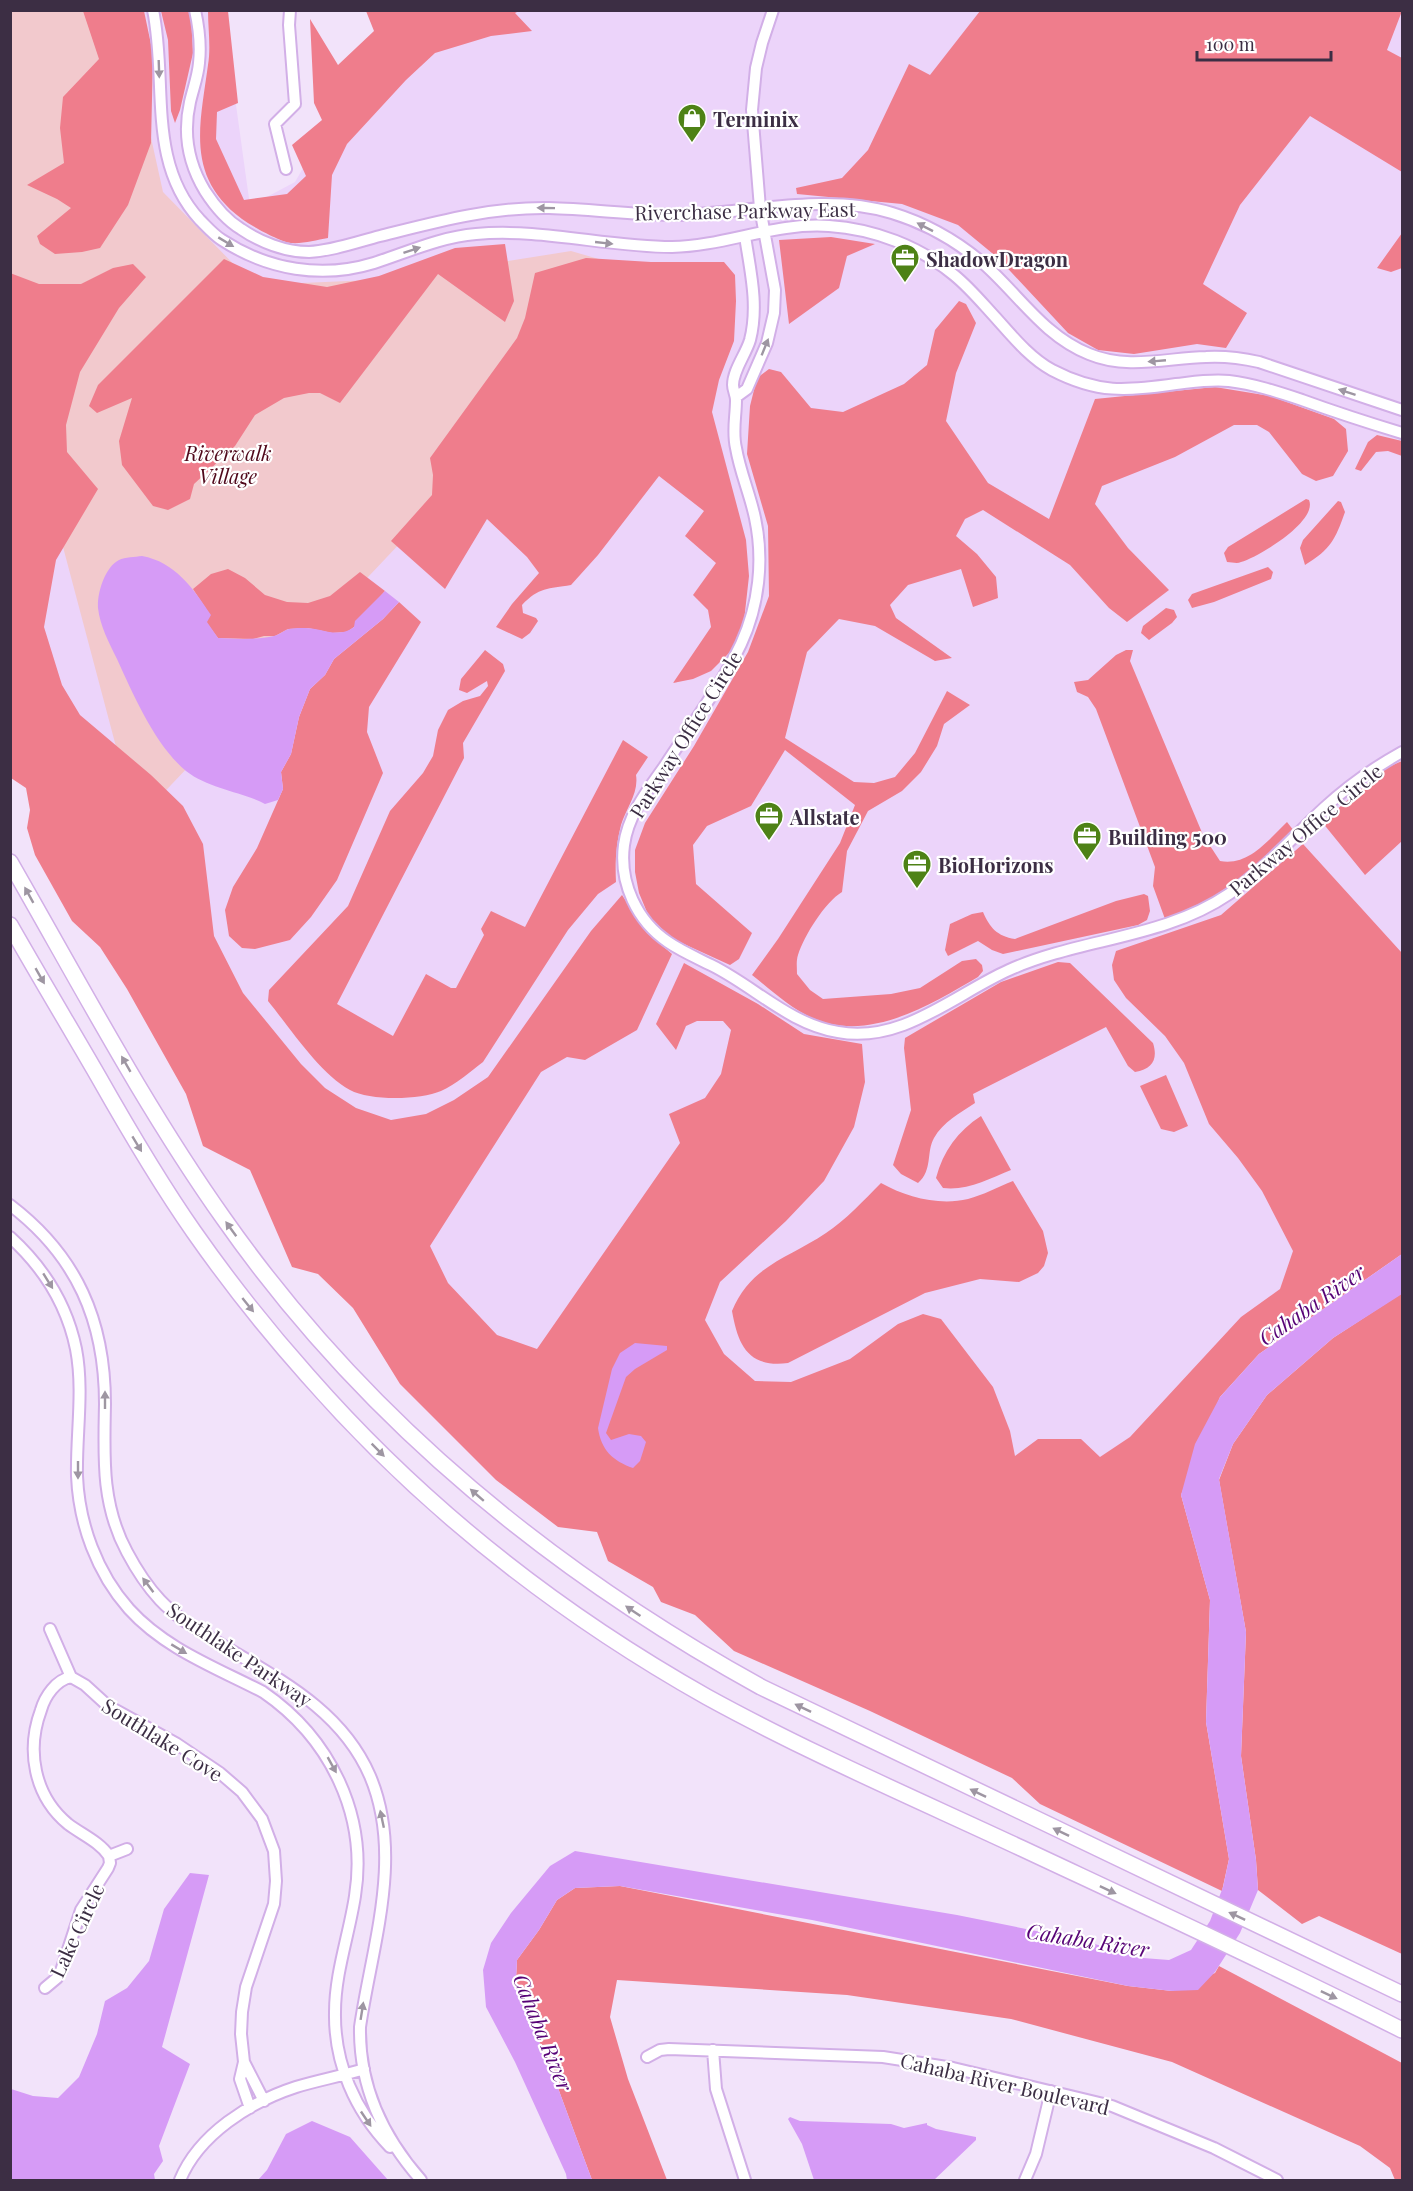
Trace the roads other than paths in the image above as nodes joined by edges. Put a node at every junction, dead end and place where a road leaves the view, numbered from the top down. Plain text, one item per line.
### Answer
1 (153, 10) edge
2 (195, 10) edge
3 (290, 10) edge
4 (773, 10) edge
5 (286, 169) dead end
6 (760, 208) junction
7 (765, 231) junction
8 (745, 236) junction
9 (736, 397) junction
10 (1402, 410) edge
11 (1402, 434) edge
12 (1402, 752) edge
13 (10, 862) edge
14 (10, 925) edge
15 (10, 1205) edge
16 (10, 1237) edge
17 (50, 1629) dead end
18 (71, 1677) junction
19 (127, 1849) dead end
20 (109, 1856) junction
21 (45, 1988) dead end
22 (1402, 1994) edge
23 (1402, 2030) edge
24 (713, 2050) junction
25 (647, 2057) dead end
26 (244, 2062) junction
27 (364, 2069) junction
28 (346, 2075) junction
29 (1051, 2091) junction
30 (264, 2101) junction
31 (250, 2108) junction
32 (399, 2155) junction
33 (180, 2181) edge
34 (421, 2181) edge
35 (745, 2181) edge
36 (1025, 2181) edge
37 (1277, 2181) edge

1 -> 8 street, Riverchase Parkway East
6 -> 2 street, Riverchase Parkway East
3 - 5 street
4 - 6 street
6 - 7 street
10 -> 6 street, Riverchase Parkway East
7 - 8 street, Riverchase Parkway East
9 -> 7 street
7 - 11 street, Riverchase Parkway East
8 - 9 street, Parkway Office Circle
9 - 12 street, Parkway Office Circle
22 -> 13 highway
14 -> 23 highway
27 -> 15 street, Southlake Parkway
16 -> 28 street, Southlake Parkway
17 - 18 street
18 - 20 street
18 - 26 street, Southlake Cove
19 - 20 street
20 - 21 street, Lake Circle
24 - 25 street, Cahaba River Boulevard
24 - 29 street, Cahaba River Boulevard
24 - 35 street
26 - 30 street, Southlake Cove
26 - 31 street, Southlake Cove
27 - 28 street
27 - 32 street, Southlake Parkway
28 - 30 street
28 -> 32 street, Southlake Parkway
29 - 36 street
29 - 37 street, Cahaba River Boulevard
30 - 31 street
31 - 33 street
32 - 34 street, Southlake Parkway

